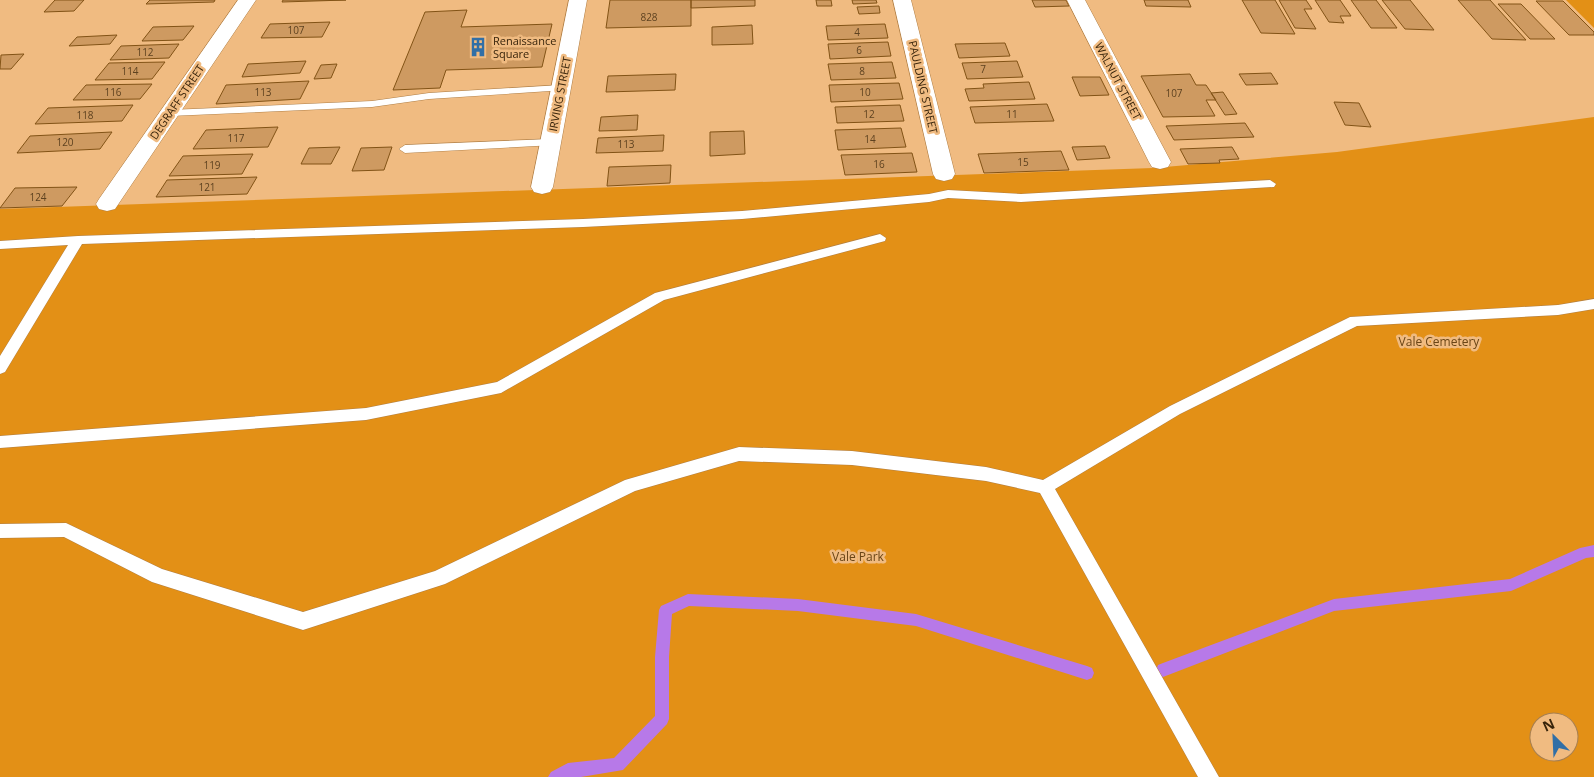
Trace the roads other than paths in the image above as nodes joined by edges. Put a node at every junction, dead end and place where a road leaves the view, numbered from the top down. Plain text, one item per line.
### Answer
1 (247, 0) edge
2 (578, 0) edge
3 (902, 0) edge
4 (1076, 0) edge
5 (561, 88) junction
6 (170, 113) junction
7 (551, 143) junction
8 (405, 149) dead end
9 (1160, 162) dead end
10 (944, 174) dead end
11 (1270, 184) dead end
12 (542, 187) dead end
13 (107, 204) dead end
14 (880, 238) dead end
15 (78, 240) junction
16 (0, 245) edge
17 (1594, 304) edge
18 (0, 368) edge
19 (0, 442) edge
20 (1045, 487) junction
21 (0, 531) edge
22 (1209, 777) edge

1 - 6 street, DEGRAFF STREET
2 - 5 street, IRVING STREET
3 - 10 street, PAULDING STREET
4 - 9 street, WALNUT STREET
5 - 6 lane
5 - 7 street, IRVING STREET
6 - 13 street, DEGRAFF STREET
7 - 8 lane
7 - 12 street, IRVING STREET
11 - 15 lane
14 - 19 lane
15 - 16 lane
15 - 18 lane
17 - 20 lane
20 - 21 lane
20 - 22 lane

